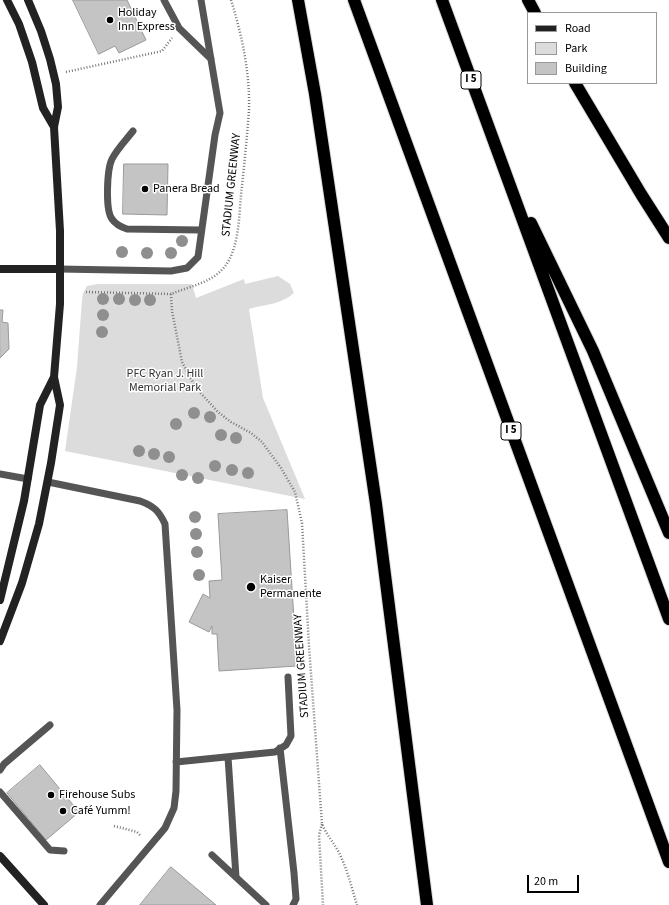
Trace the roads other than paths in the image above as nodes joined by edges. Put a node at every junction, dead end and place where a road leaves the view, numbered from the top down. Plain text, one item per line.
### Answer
1 (8, 0) edge
2 (28, 0) edge
3 (164, 0) edge
4 (201, 0) edge
5 (298, 0) edge
6 (354, 0) edge
7 (442, 0) edge
8 (528, 0) edge
9 (534, 12) edge
10 (211, 59) junction
11 (576, 84) edge
12 (54, 127) junction
13 (133, 131) dead end
14 (501, 160) junction
15 (201, 230) junction
16 (669, 238) edge
17 (0, 269) edge
18 (60, 269) junction
19 (54, 377) junction
20 (0, 474) edge
21 (28, 479) junction
22 (48, 482) junction
23 (669, 533) edge
24 (0, 600) edge
25 (669, 619) edge
26 (0, 641) edge
27 (288, 677) dead end
28 (50, 725) dead end
29 (280, 748) junction
30 (228, 757) junction
31 (176, 762) junction
32 (0, 770) edge
33 (0, 792) edge
34 (64, 851) dead end
35 (212, 855) dead end
36 (0, 856) edge
37 (669, 862) edge
38 (236, 877) junction
39 (44, 905) edge
40 (100, 905) edge
41 (266, 905) edge
42 (293, 905) edge
43 (427, 905) edge

1 - 12 main road
2 - 12 main road
3 - 10 lane
4 - 10 lane
5 - 43 highway
6 - 37 highway, I 5
7 - 14 highway, I 5
8 - 9 highway
10 - 15 lane
11 - 16 highway
12 - 18 main road
13 - 15 lane
14 - 23 highway, I 5
14 - 25 highway, I 5
15 - 18 lane
17 - 18 main road
18 - 19 main road
19 - 21 main road
19 - 22 main road
20 - 21 lane
21 - 24 main road
22 - 26 main road
22 - 31 lane
27 - 29 lane
28 - 32 lane
29 - 30 lane
29 - 42 lane
30 - 31 lane
30 - 38 lane
31 - 40 lane
33 - 34 lane
35 - 38 lane
36 - 39 main road
38 - 41 lane

